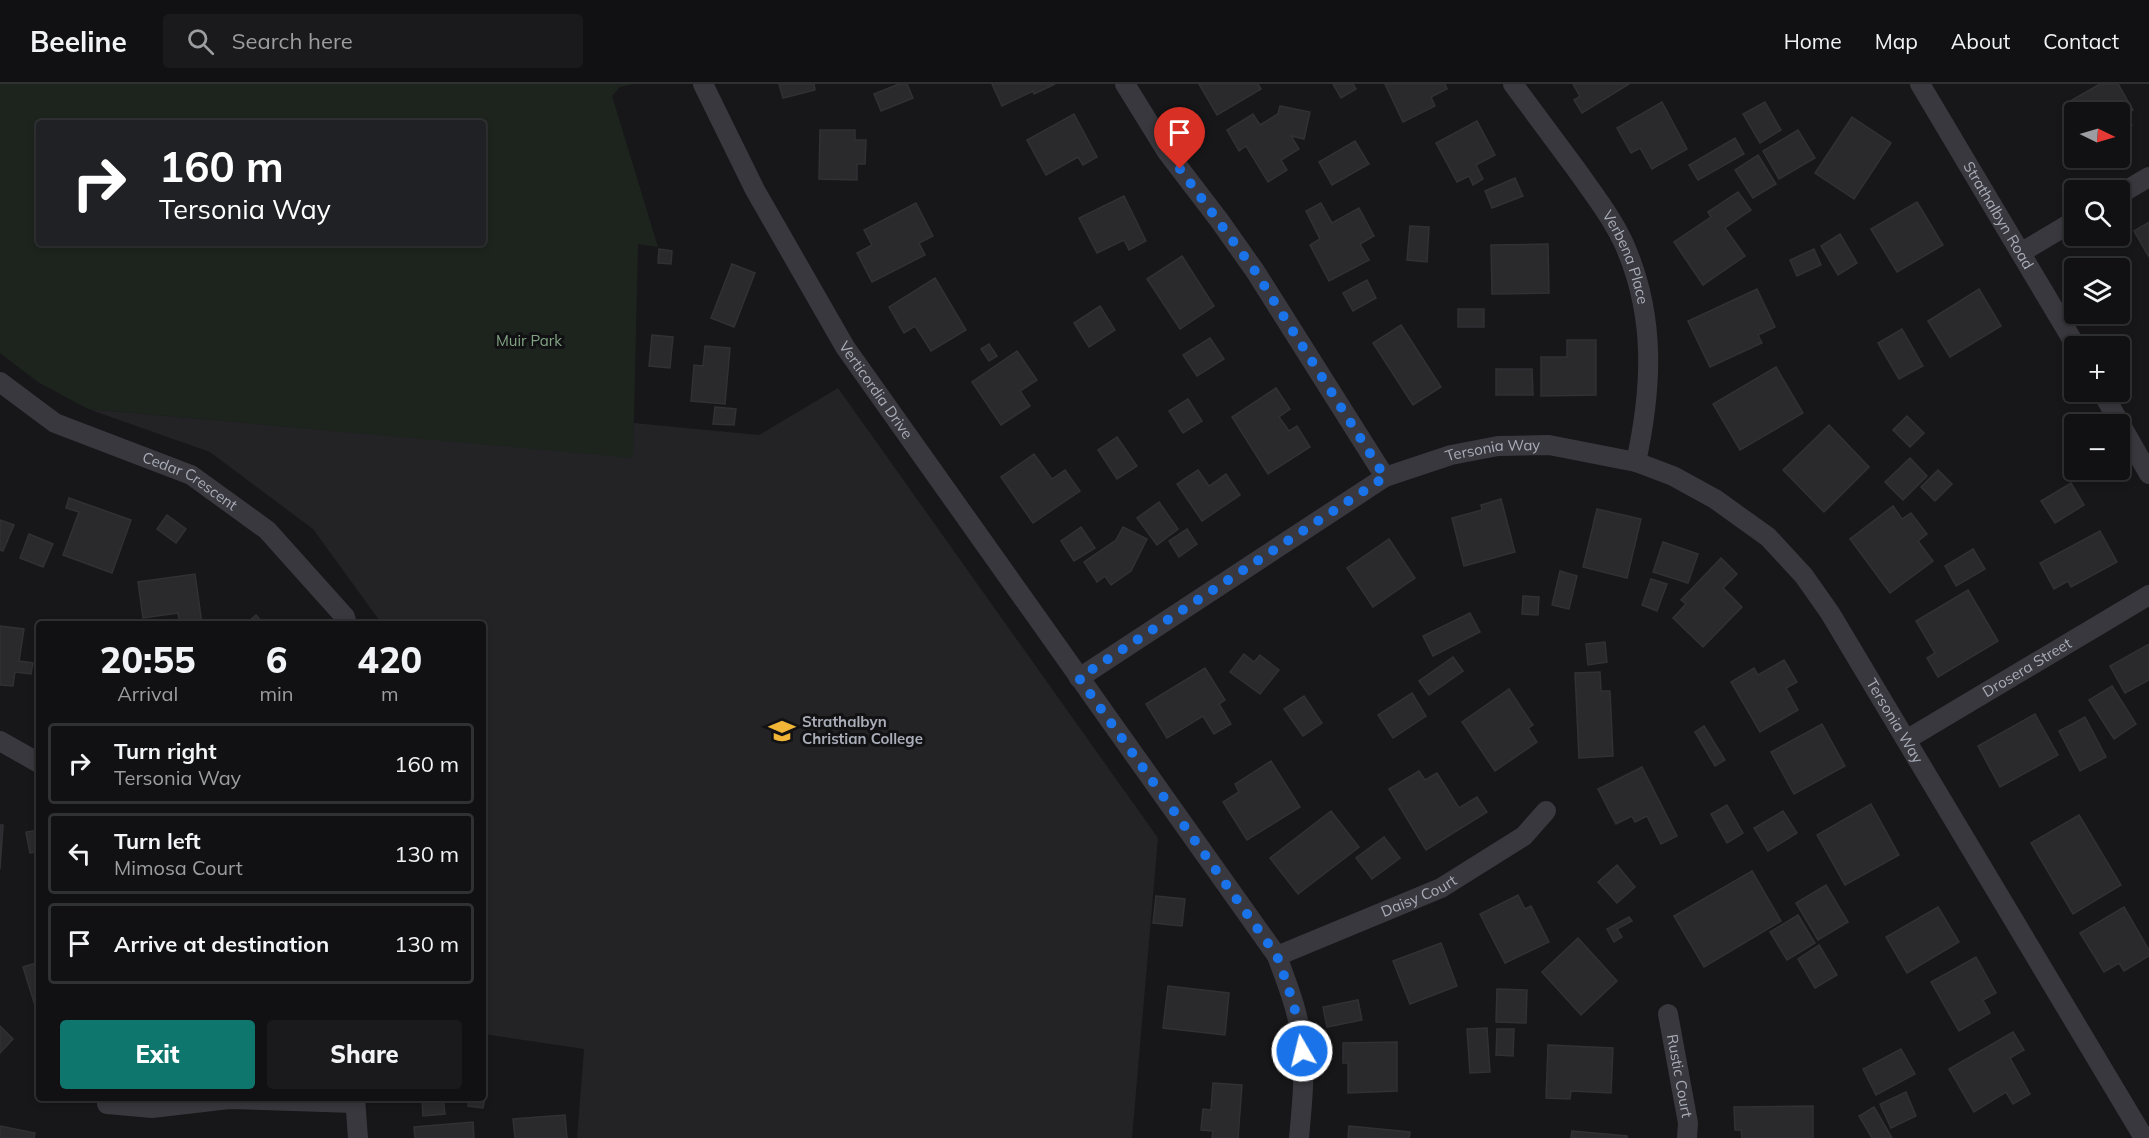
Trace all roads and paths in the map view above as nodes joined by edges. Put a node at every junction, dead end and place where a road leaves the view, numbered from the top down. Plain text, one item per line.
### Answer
1 (703, 84) edge
2 (1125, 84) edge
3 (1513, 84) edge
4 (1920, 84) edge
5 (2149, 177) edge
6 (2130, 188) edge
7 (2064, 227) edge
8 (2022, 252) junction
9 (2070, 336) edge
10 (0, 382) edge
11 (2108, 402) edge
12 (1636, 462) junction
13 (2149, 474) edge
14 (1385, 477) junction
15 (2149, 595) edge
16 (346, 621) edge
17 (1079, 678) junction
18 (1906, 740) junction
19 (0, 741) edge
20 (36, 761) edge
21 (1546, 810) dead end
22 (1277, 956) junction
23 (1668, 1014) dead end
24 (212, 1101) edge
25 (354, 1101) edge
26 (107, 1104) dead end
27 (358, 1138) edge
28 (1299, 1138) edge
29 (1687, 1138) edge
30 (2144, 1138) edge

1 - 17 street, Verticordia Drive
2 - 14 street
3 - 12 street, Verbena Place
4 - 8 street, Strathalbyn Road
5 - 6 street
7 - 8 street
8 - 9 street, Strathalbyn Road
10 - 16 street, Cedar Crescent
11 - 13 street
12 - 14 street, Tersonia Way
12 - 18 street, Tersonia Way
14 - 17 street, Tersonia Way
15 - 18 street, Drosera Street
17 - 22 street
18 - 30 street, Tersonia Way
19 - 20 street
21 - 22 street, Daisy Court
22 - 28 street
23 - 29 street, Rustic Court
24 - 26 street
25 - 27 street

